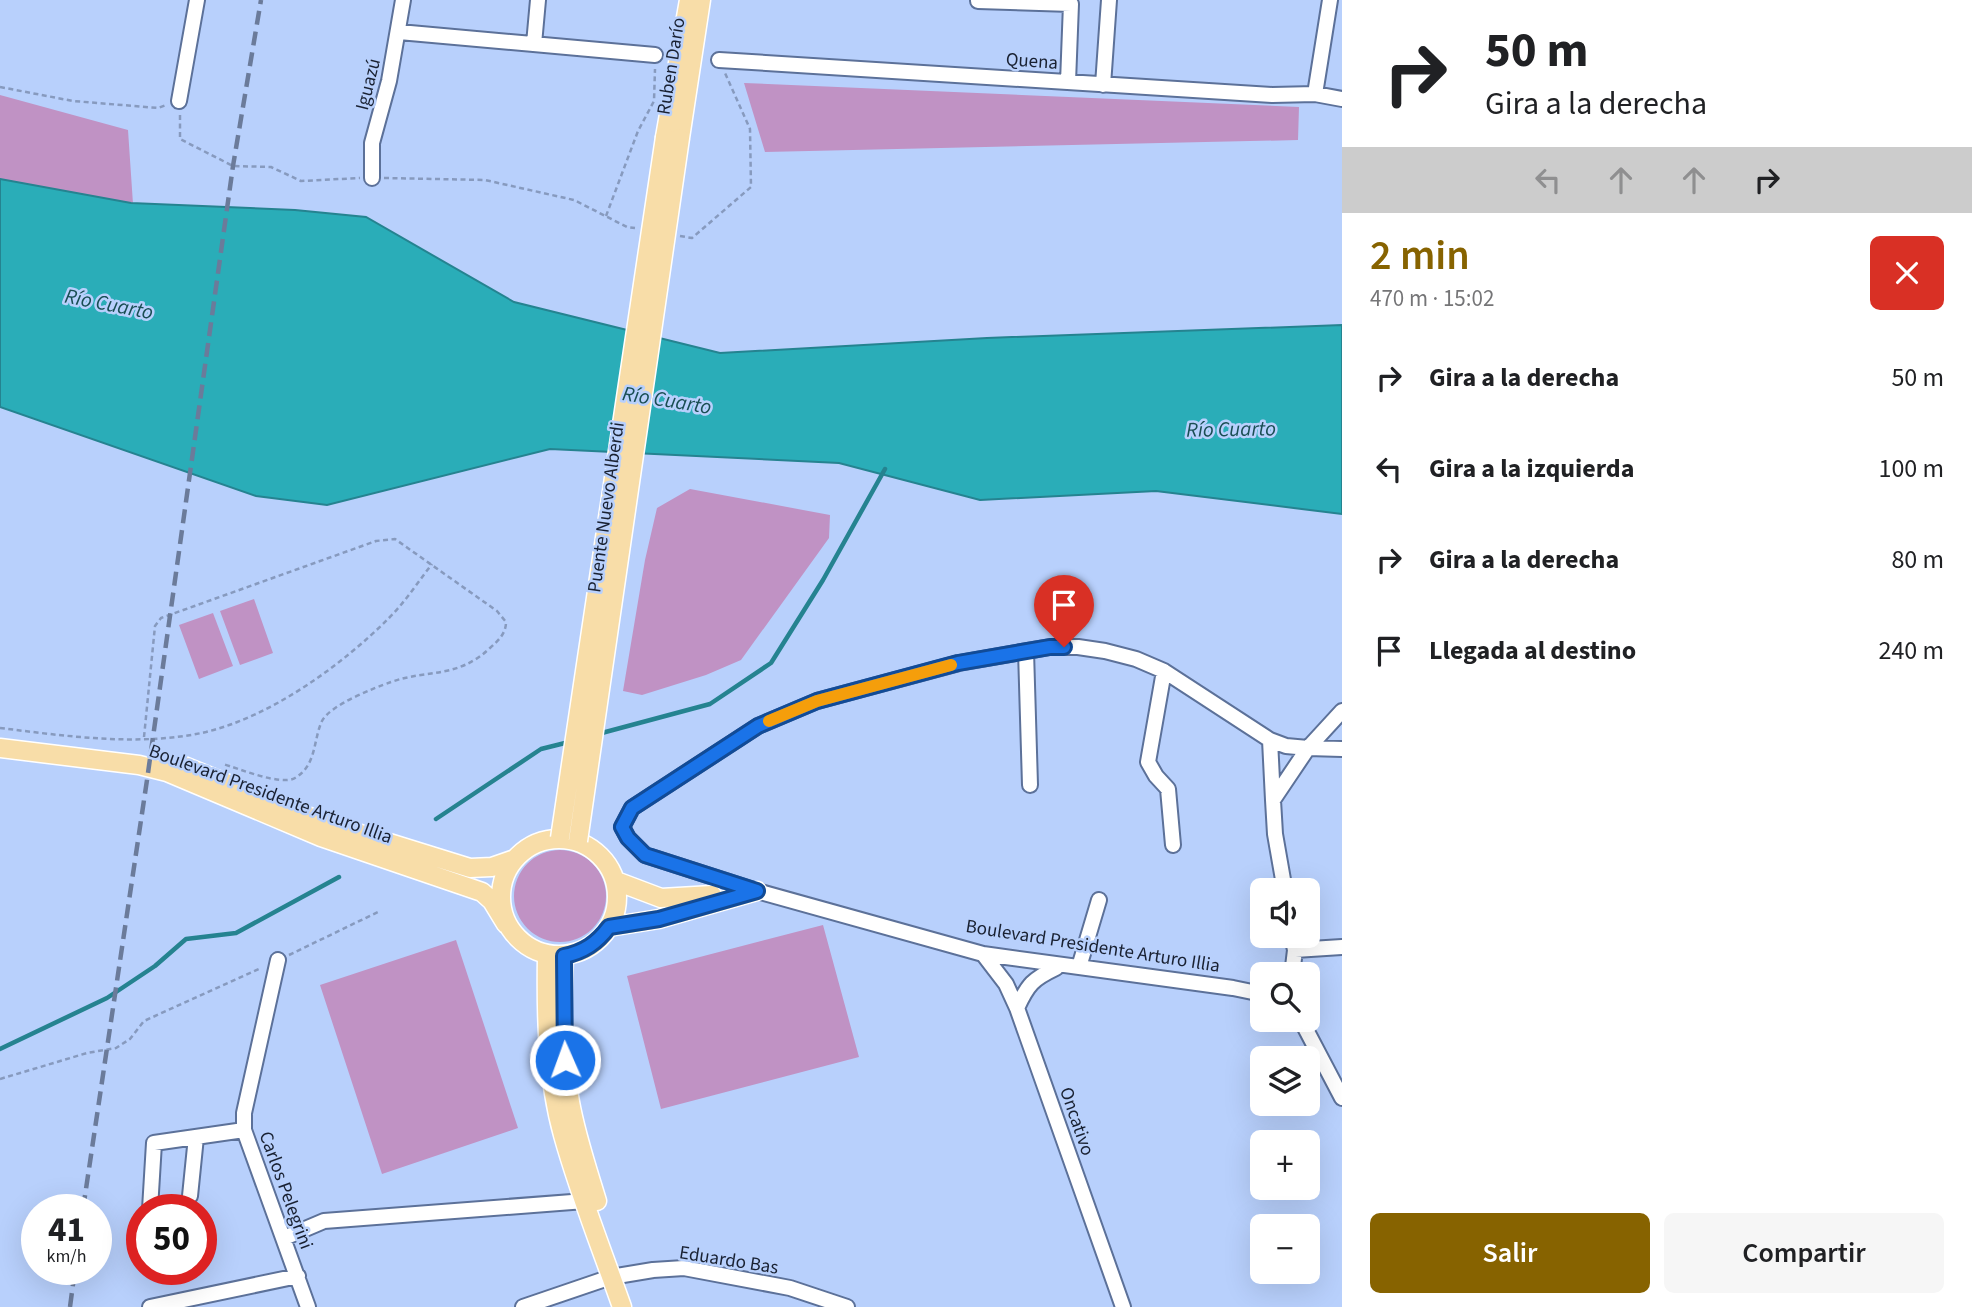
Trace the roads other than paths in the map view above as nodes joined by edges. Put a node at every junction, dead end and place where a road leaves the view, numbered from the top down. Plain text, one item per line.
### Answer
1 (197, 0) edge
2 (403, 0) edge
3 (538, 0) edge
4 (689, 0) edge
5 (701, 0) edge
6 (1109, 0) edge
7 (1329, 0) edge
8 (978, 1) edge
9 (399, 32) junction
10 (534, 44) junction
11 (655, 55) road end
12 (719, 60) road end
13 (1068, 82) junction
14 (1103, 85) junction
15 (1315, 94) junction
16 (1342, 99) edge
17 (179, 102) road end
18 (673, 138) junction
19 (372, 178) road end
20 (1026, 651) junction
21 (1164, 671) junction
22 (1342, 711) edge
23 (0, 738) edge
24 (1270, 740) junction
25 (0, 748) edge
26 (1308, 748) junction
27 (1342, 749) edge
28 (1030, 785) dead end
29 (1273, 800) junction
30 (569, 839) junction
31 (1172, 845) dead end
32 (514, 859) junction
33 (1282, 878) edge
34 (616, 881) junction
35 (757, 891) junction
36 (1099, 900) dead end
37 (506, 923) junction
38 (609, 927) junction
39 (1320, 945) edge
40 (1342, 947) edge
41 (983, 954) junction
42 (555, 955) junction
43 (278, 960) road end
44 (1079, 967) junction
45 (1056, 968) dead end
46 (1250, 992) edge
47 (1017, 1007) junction
48 (1307, 1032) edge
49 (1342, 1098) edge
50 (244, 1130) junction
51 (196, 1138) junction
52 (151, 1194) edge
53 (190, 1194) edge
54 (585, 1201) junction
55 (284, 1238) junction
56 (298, 1276) junction
57 (611, 1277) junction
58 (150, 1307) edge
59 (308, 1307) edge
60 (523, 1307) edge
61 (622, 1307) edge
62 (847, 1307) edge
63 (1123, 1307) edge

1 - 17 street
2 - 9 street, Iguazú
3 - 10 street
4 - 18 main road, Ruben Darío
5 - 18 main road, Ruben Darío
6 - 14 street
7 - 15 street
8 - 13 street
9 - 10 street
9 - 19 street, Iguazú
10 - 11 street
12 - 13 street, Quena
13 - 14 street, Quena
14 - 15 street, Quena
15 - 16 street, Quena
18 - 30 main road, Puente Nuevo Alberdi, bridge
20 - 21 street
20 - 28 street
20 - 35 street, Boulevard Presidente Arturo Illia
21 - 24 street
21 - 31 street
22 - 26 street
23 - 32 main road, Boulevard Presidente Arturo Illia
24 - 26 street
24 - 29 street
25 - 37 main road, Boulevard Presidente Arturo Illia
26 - 27 street
26 - 29 street
29 - 33 street
30 - 32 main road
30 - 34 main road
32 - 37 main road
34 - 35 main road
34 - 38 main road
35 - 38 main road
35 - 41 street, Boulevard Presidente Arturo Illia
36 - 44 street
37 - 42 main road
38 - 42 main road
39 - 40 street
41 - 44 street, Boulevard Presidente Arturo Illia
41 - 47 street, Oncativo
42 - 54 main road
42 - 57 main road
43 - 50 street, Carlos Pelegrini
44 - 46 street, Boulevard Presidente Arturo Illia
45 - 47 street
47 - 63 street, Oncativo
48 - 49 street
50 - 51 street
50 - 55 street, Carlos Pelegrini
51 - 52 street
51 - 53 street
54 - 55 street
54 - 57 main road
55 - 56 street, Carlos Pelegrini
56 - 58 street
56 - 59 street, Carlos Pelegrini
57 - 60 street, Eduardo Bas
57 - 61 main road
57 - 62 street, Eduardo Bas

